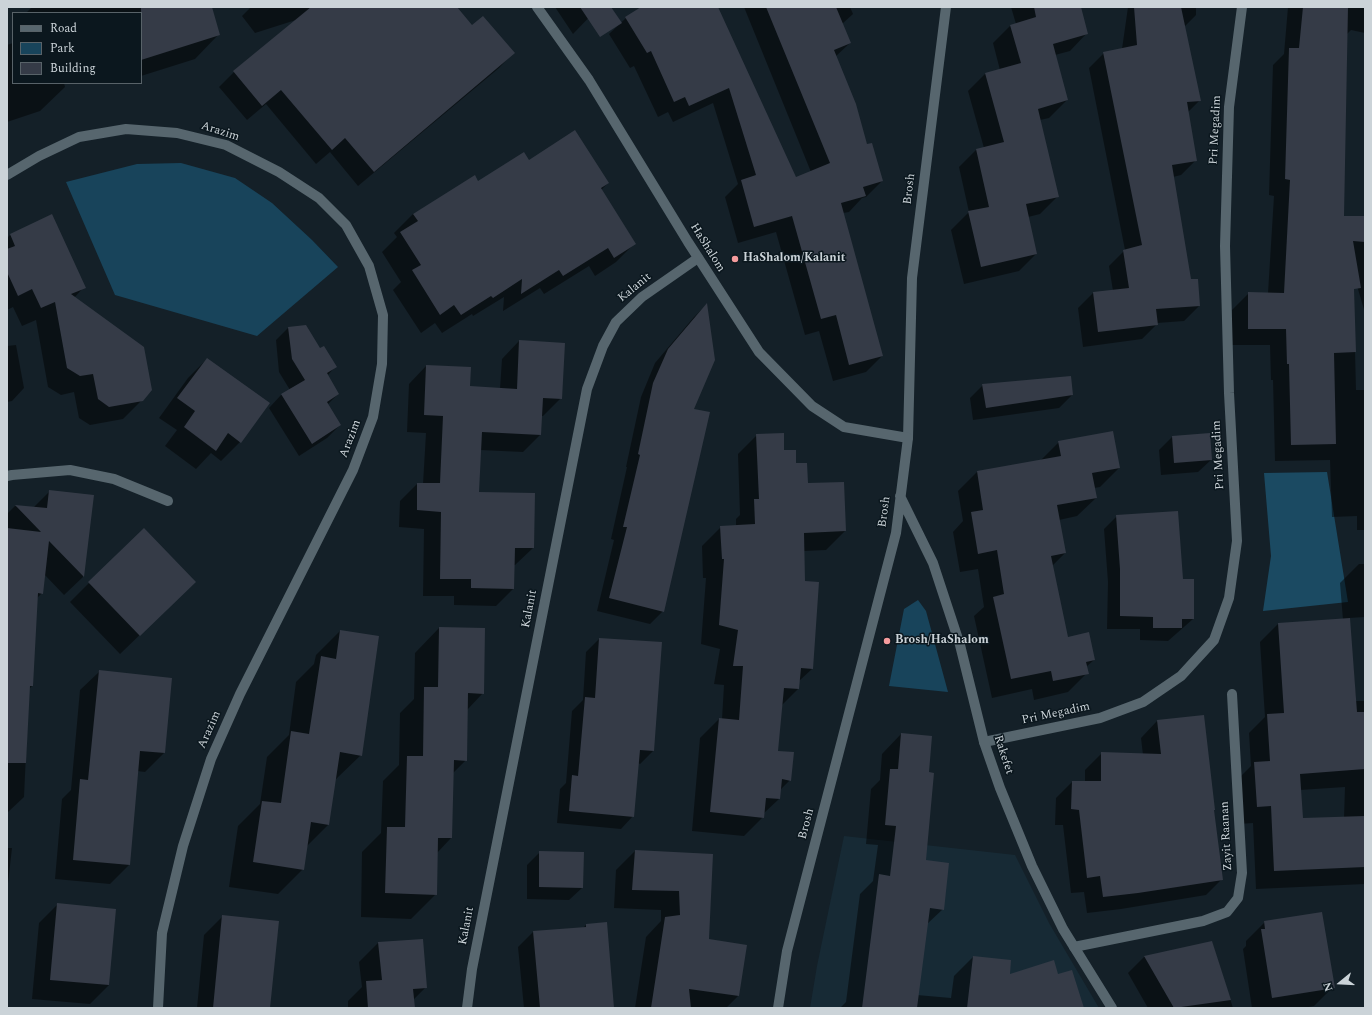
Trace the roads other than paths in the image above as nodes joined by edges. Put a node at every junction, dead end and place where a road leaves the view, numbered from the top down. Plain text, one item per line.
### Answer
1 (537, 7) edge
2 (946, 7) edge
3 (1242, 7) edge
4 (7, 175) edge
5 (698, 258) junction
6 (908, 438) junction
7 (7, 476) edge
8 (900, 496) junction
9 (168, 501) dead end
10 (1232, 694) dead end
11 (984, 742) junction
12 (1074, 947) junction
13 (158, 1008) edge
14 (467, 1008) edge
15 (778, 1008) edge
16 (1112, 1008) edge

1 - 5 street, HaShalom
2 - 6 street, Brosh
3 - 11 street, Pri Megadim
4 - 13 street, Arazim
5 - 6 street, HaShalom
5 - 14 street, Kalanit
6 - 8 street, Brosh
7 - 9 street
8 - 11 street, Rakefet
8 - 15 street, Brosh
10 - 12 street, Zayit Raanan
11 - 12 street, Rakefet
12 - 16 street, Rakefet

